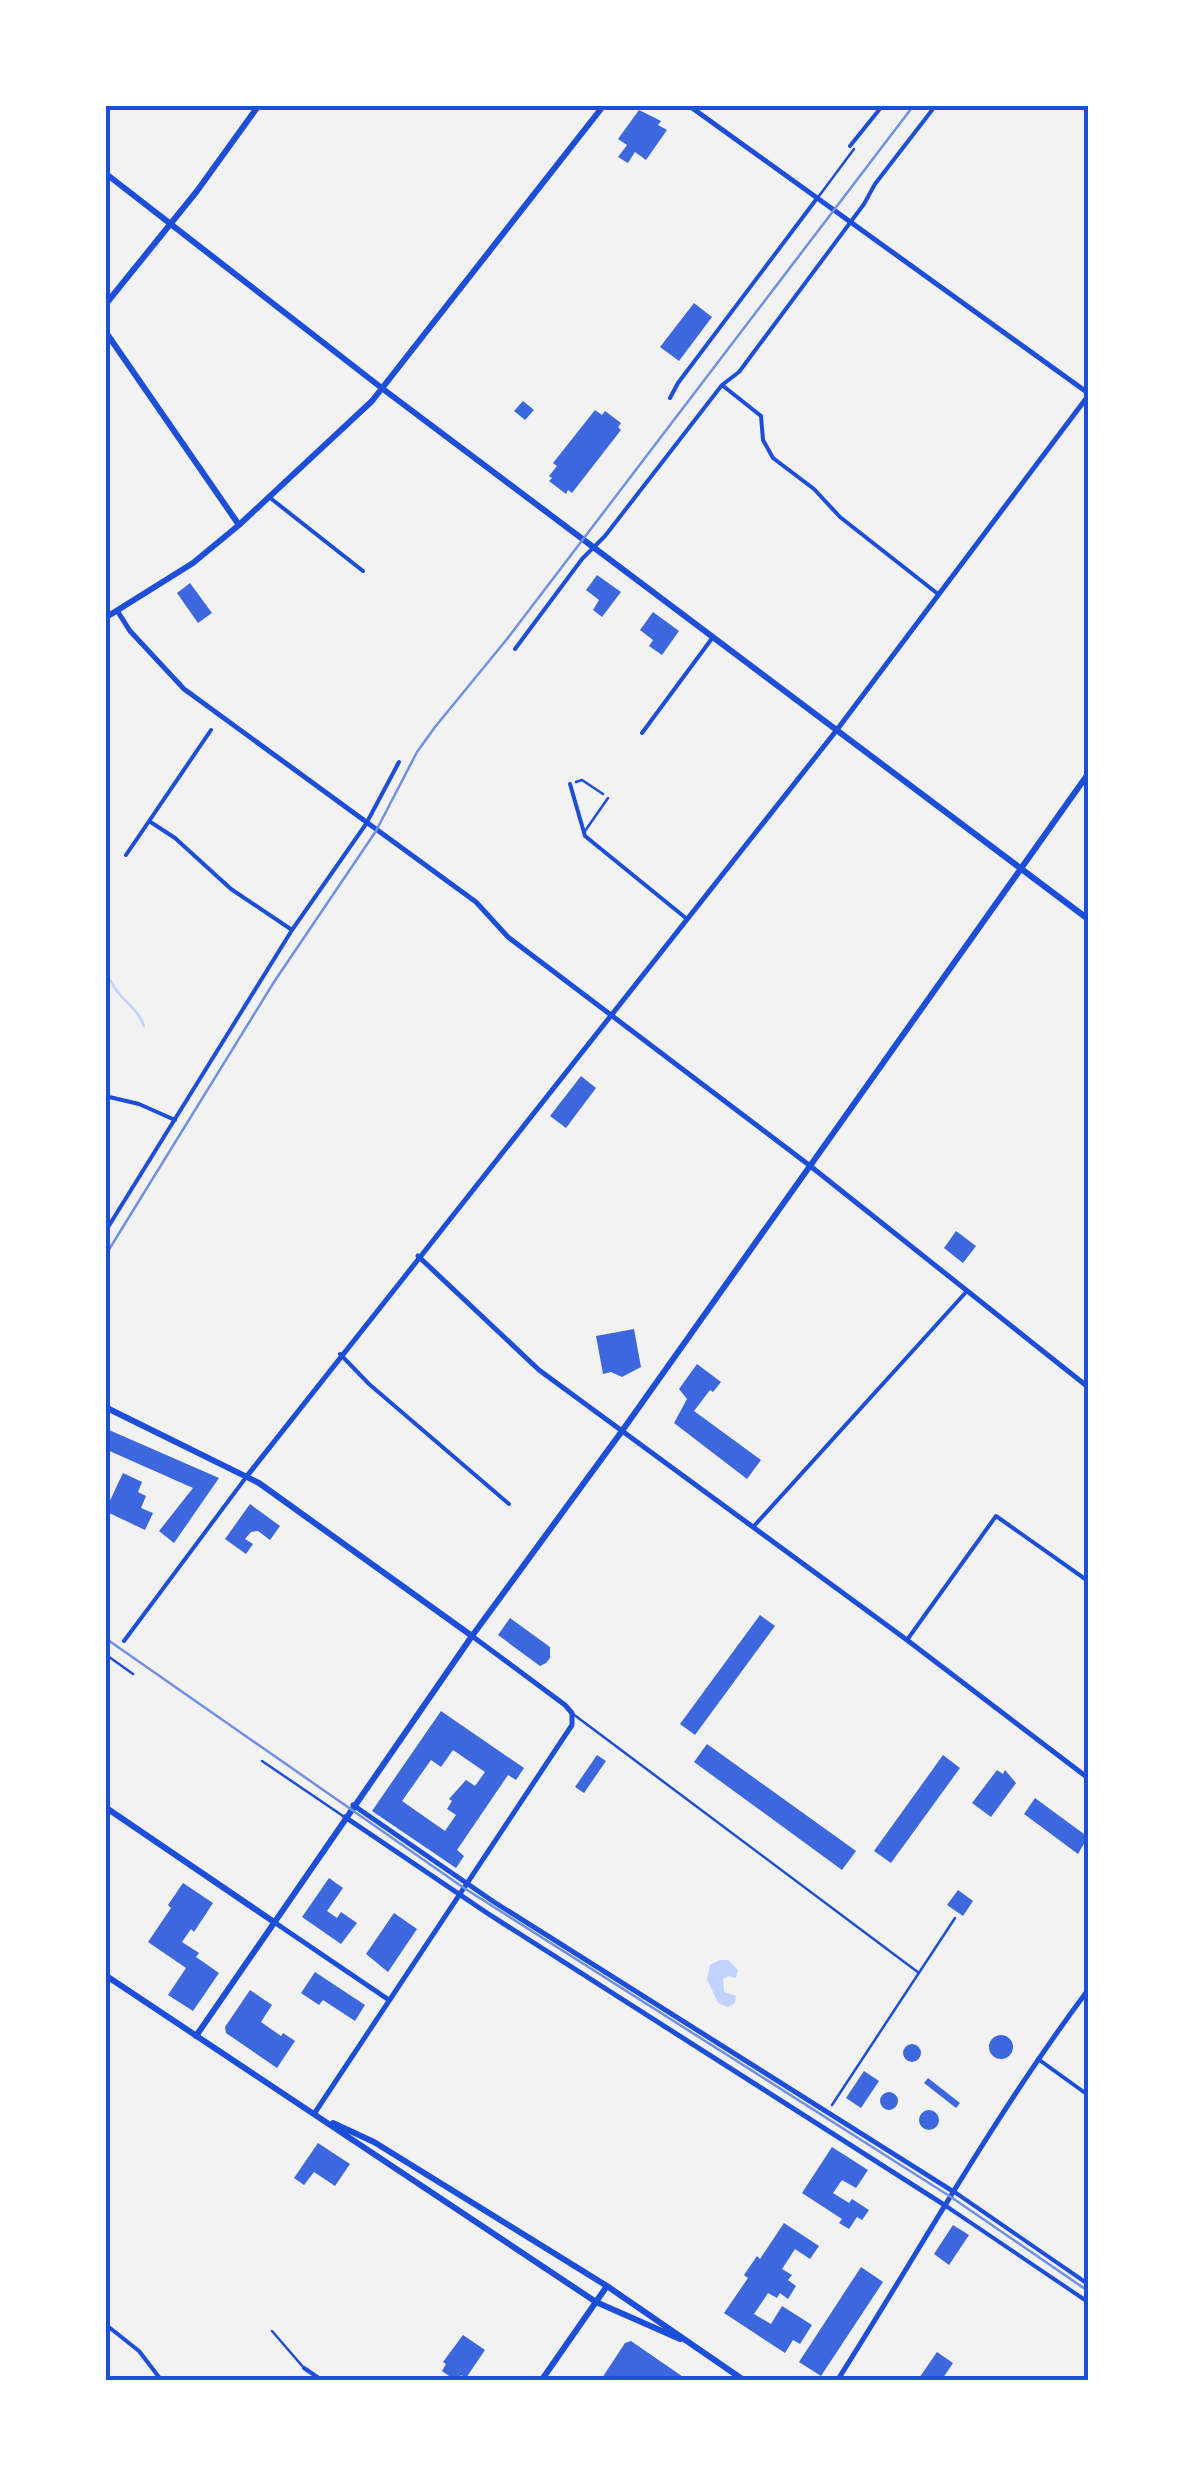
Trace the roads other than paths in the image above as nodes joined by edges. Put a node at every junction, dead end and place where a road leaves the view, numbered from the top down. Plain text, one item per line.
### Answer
1 (258, 105) edge
2 (604, 105) edge
3 (688, 105) edge
4 (883, 105) edge
5 (936, 105) edge
6 (852, 147) joint
7 (105, 174) edge
8 (818, 197) junction
9 (851, 221) junction
10 (169, 226) junction
11 (105, 305) edge
12 (105, 331) edge
13 (722, 385) junction
14 (383, 389) junction
15 (1088, 394) edge
16 (670, 398) dead end
17 (269, 497) junction
18 (239, 525) junction
19 (594, 547) junction
20 (363, 572) dead end
21 (938, 594) junction
22 (118, 612) junction
23 (105, 618) edge
24 (713, 638) junction
25 (515, 649) dead end
26 (211, 730) dead end
27 (836, 731) junction
28 (642, 733) dead end
29 (399, 762) dead end
30 (1088, 774) edge
31 (570, 784) road end
32 (608, 798) road end
33 (149, 821) junction
34 (366, 824) junction
35 (584, 832) junction
36 (126, 855) dead end
37 (1021, 869) junction
38 (687, 919) junction
39 (1088, 919) edge
40 (292, 930) junction
41 (611, 1015) junction
42 (105, 1096) edge
43 (174, 1120) junction
44 (808, 1165) junction
45 (105, 1232) edge
46 (418, 1256) junction
47 (967, 1290) junction
48 (340, 1354) junction
49 (1088, 1387) edge
50 (105, 1407) edge
51 (622, 1431) junction
52 (246, 1476) junction
53 (509, 1504) dead end
54 (754, 1526) junction
55 (1088, 1581) edge
56 (472, 1636) junction
57 (907, 1640) junction
58 (124, 1641) dead end
59 (105, 1654) edge
60 (133, 1674) dead end
61 (572, 1713) junction
62 (262, 1761) dead end
63 (1088, 1778) edge
64 (353, 1805) junction
65 (105, 1807) edge
66 (345, 1818) junction
67 (466, 1884) junction
68 (460, 1896) junction
69 (955, 1918) dead end
70 (274, 1922) junction
71 (920, 1972) junction
72 (105, 1975) edge
73 (1088, 1990) edge
74 (389, 2000) junction
75 (196, 2036) junction
76 (1038, 2060) junction
77 (1088, 2095) edge
78 (832, 2105) dead end
79 (314, 2114) junction
80 (954, 2192) junction
81 (946, 2206) junction
82 (1088, 2284) edge
83 (606, 2286) junction
84 (596, 2302) junction
85 (1088, 2302) edge
86 (105, 2324) edge
87 (272, 2332) dead end
88 (680, 2338) junction
89 (304, 2368) joint
90 (162, 2381) edge
91 (323, 2381) edge
92 (541, 2381) edge
93 (744, 2381) edge
94 (837, 2381) edge

1 - 10 main road
2 - 14 main road
3 - 8 street
4 - 6 street
5 - 9 street
6 - 8 street
7 - 10 main road
8 - 9 street
8 - 16 street
9 - 13 street
9 - 15 street
10 - 11 main road
10 - 14 main road
12 - 18 main road
13 - 19 street
13 - 21 street
14 - 17 main road
14 - 19 main road
15 - 21 street
17 - 18 main road
17 - 20 street
18 - 22 main road
19 - 24 main road
19 - 25 street
21 - 27 street
22 - 23 main road
22 - 34 street
24 - 27 main road
24 - 28 street
26 - 33 street
27 - 37 main road
27 - 38 street
29 - 34 street
30 - 37 main road
31 - 35 street
32 - 35 street
33 - 36 street
33 - 40 street
34 - 40 street
34 - 41 street
35 - 38 street
37 - 39 main road
37 - 44 main road
38 - 41 street
40 - 43 street
41 - 44 street
41 - 46 street
42 - 43 street
43 - 45 street
44 - 47 street
44 - 51 main road
46 - 48 street
46 - 51 street
47 - 49 street
47 - 54 street
48 - 52 street
48 - 53 street
50 - 52 main road
51 - 54 street
51 - 56 main road
52 - 56 main road
52 - 58 street
54 - 57 street
55 - 57 street
56 - 61 street
56 - 64 main road
57 - 63 street
59 - 60 street
61 - 67 street
61 - 71 street
62 - 66 street
64 - 66 main road
64 - 67 street
65 - 70 main road
66 - 68 street
66 - 70 main road
67 - 68 street
67 - 80 street
68 - 74 street
68 - 81 street
69 - 71 street
70 - 74 street
70 - 75 main road
71 - 78 street
72 - 75 main road
73 - 76 street
74 - 79 street
75 - 79 main road
76 - 77 street
76 - 80 street
79 - 83 main road
79 - 84 main road
80 - 81 street
80 - 82 street
81 - 85 street
81 - 94 street
83 - 84 main road
83 - 88 main road
84 - 88 main road
84 - 92 main road
86 - 90 street
87 - 89 street
88 - 93 main road
89 - 91 street

